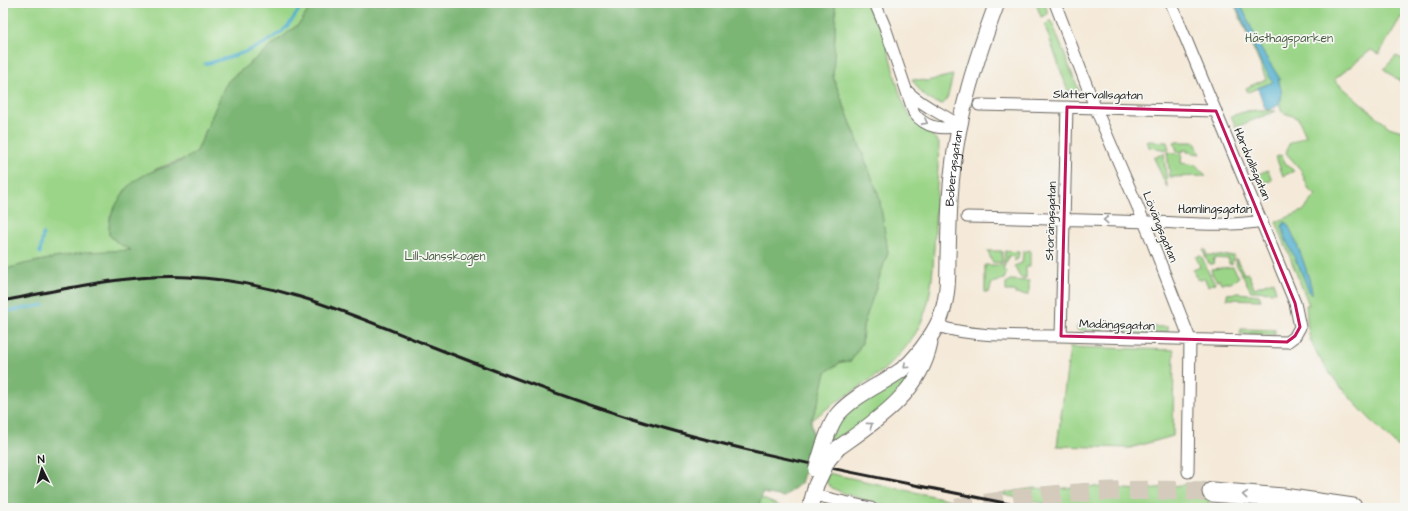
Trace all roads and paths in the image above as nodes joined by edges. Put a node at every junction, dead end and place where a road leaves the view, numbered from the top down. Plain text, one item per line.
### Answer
1 (875, 3) edge
2 (997, 3) edge
3 (1055, 3) edge
4 (1171, 3) edge
5 (980, 105) dead end
6 (1067, 107) junction
7 (1095, 108) junction
8 (1216, 111) junction
9 (960, 126) junction
10 (967, 217) dead end
11 (1064, 218) junction
12 (1262, 221) junction
13 (1145, 222) junction
14 (934, 331) junction
15 (1061, 336) junction
16 (1295, 336) joint
17 (1190, 339) junction
18 (831, 446) junction
19 (1188, 472) dead end
20 (1212, 492) tunnel mouth
21 (813, 494) edge
22 (871, 508) edge
23 (1353, 508) edge

1 - 9 street
2 - 9 street, Bobergsgatan
3 - 7 street, Lövängsgatan
4 - 8 street, Hårdvallsgatan
5 - 6 street, Slåttervallsgatan
6 - 7 street, Slåttervallsgatan
6 - 11 street, Storängsgatan
7 - 8 street, Slåttervallsgatan
7 - 13 street, Lövängsgatan
8 - 12 street, Hårdvallsgatan
9 - 14 street, Bobergsgatan
10 - 11 street, Hamlingsgatan
13 -> 11 street, Hamlingsgatan
11 - 15 street, Storängsgatan
12 - 13 street, Hamlingsgatan
12 - 16 street, Hårdvallsgatan
13 - 17 street, Lövängsgatan
14 - 15 street, Madängsgatan
18 -> 14 street, Bobergsgatan
14 -> 18 street, Bobergsgatan
15 - 17 street, Madängsgatan
16 - 17 street, Madängsgatan
17 - 19 street, Lövängsgatan
18 - 21 street, bridge
23 -> 20 highway
21 - 22 street

